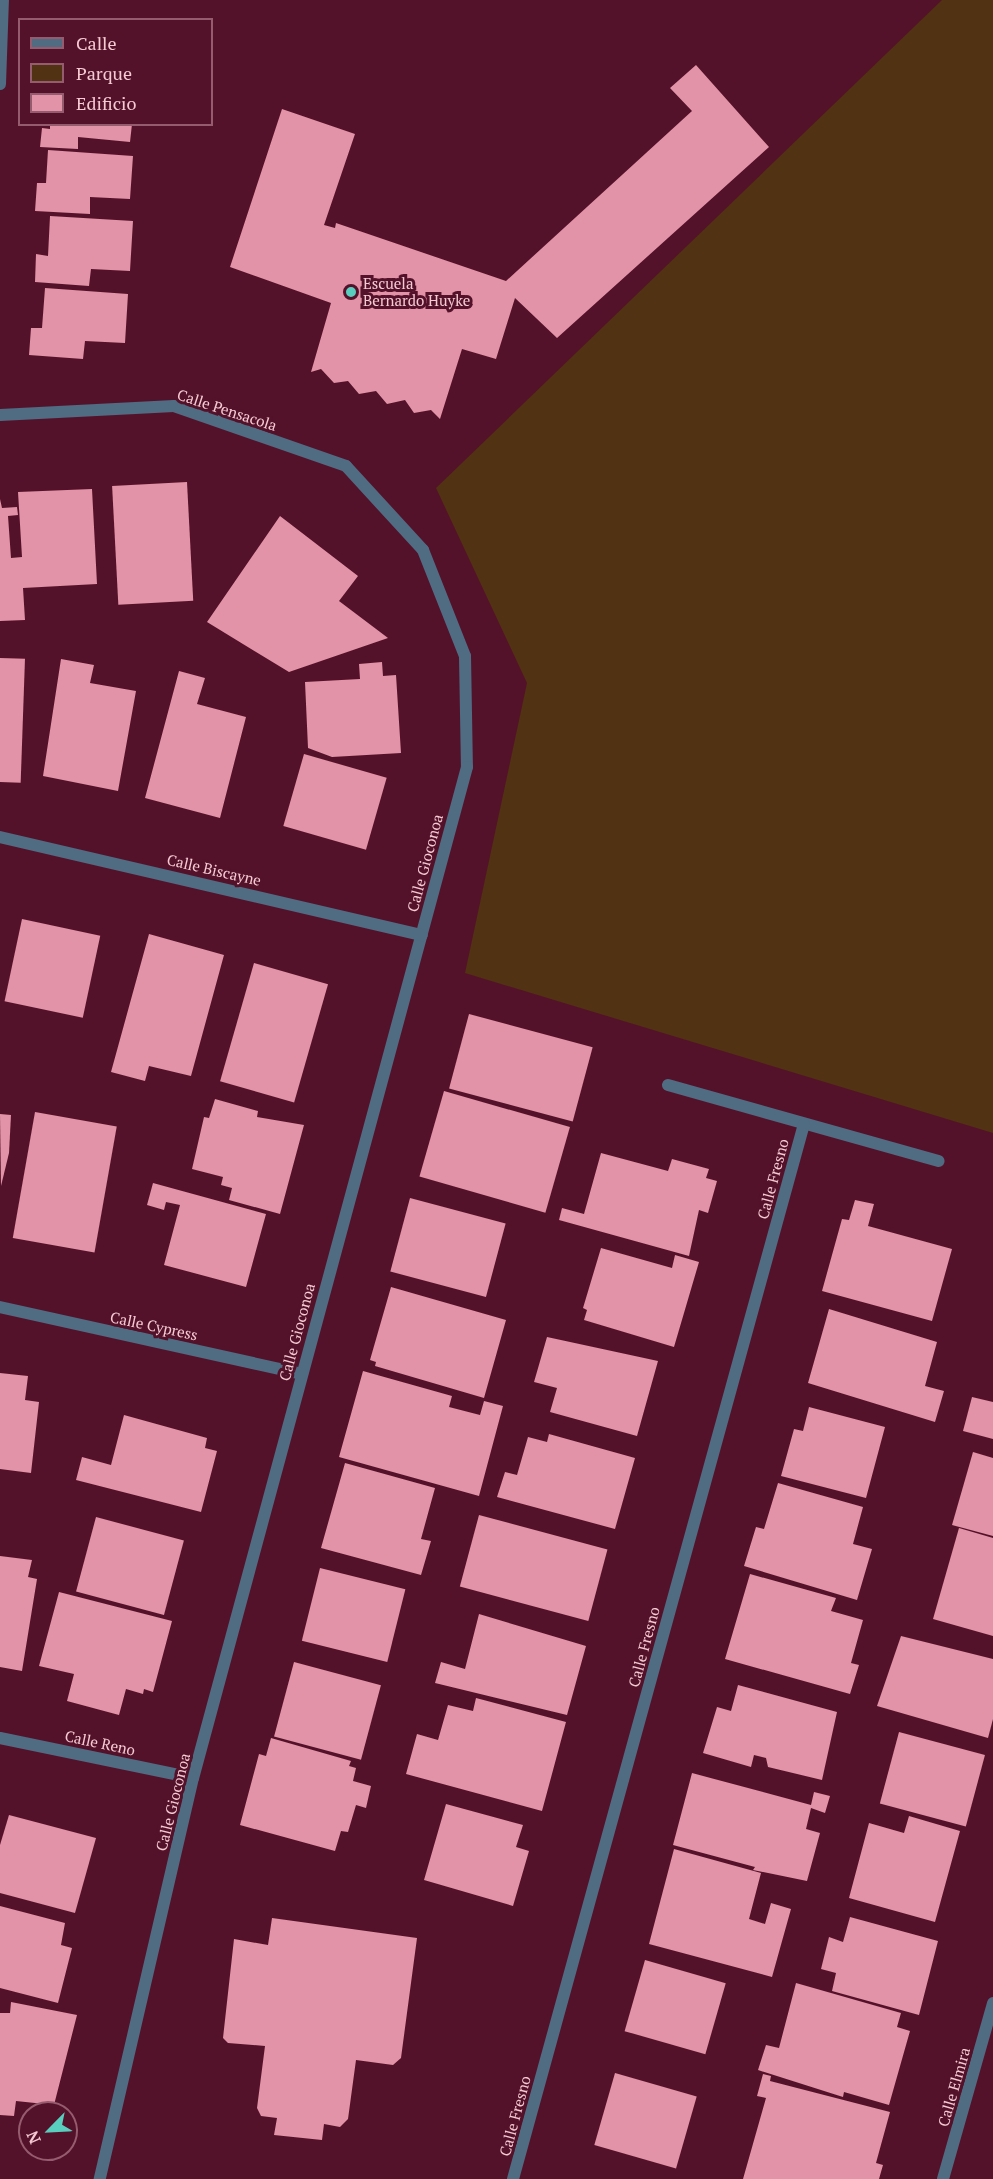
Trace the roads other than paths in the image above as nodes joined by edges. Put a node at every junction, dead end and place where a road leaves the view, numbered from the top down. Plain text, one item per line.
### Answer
1 (3, 0) edge
2 (0, 84) edge
3 (0, 415) edge
4 (386, 510) joint
5 (0, 837) edge
6 (422, 935) junction
7 (668, 1085) dead end
8 (804, 1124) junction
9 (939, 1161) dead end
10 (0, 1307) edge
11 (302, 1374) junction
12 (0, 1738) edge
13 (193, 1778) junction
14 (993, 2003) edge
15 (100, 2179) edge
16 (513, 2179) edge
17 (944, 2179) edge

1 - 2 street
3 - 4 street, Calle Pensacola
4 - 6 street, Calle Gioconoa
5 - 6 street, Calle Biscayne
6 - 11 street, Calle Gioconoa
7 - 8 street
8 - 9 street
8 - 16 street, Calle Fresno
10 - 11 street, Calle Cypress
11 - 13 street, Calle Gioconoa
12 - 13 street, Calle Reno
13 - 15 street, Calle Gioconoa
14 - 17 street, Calle Elmira

